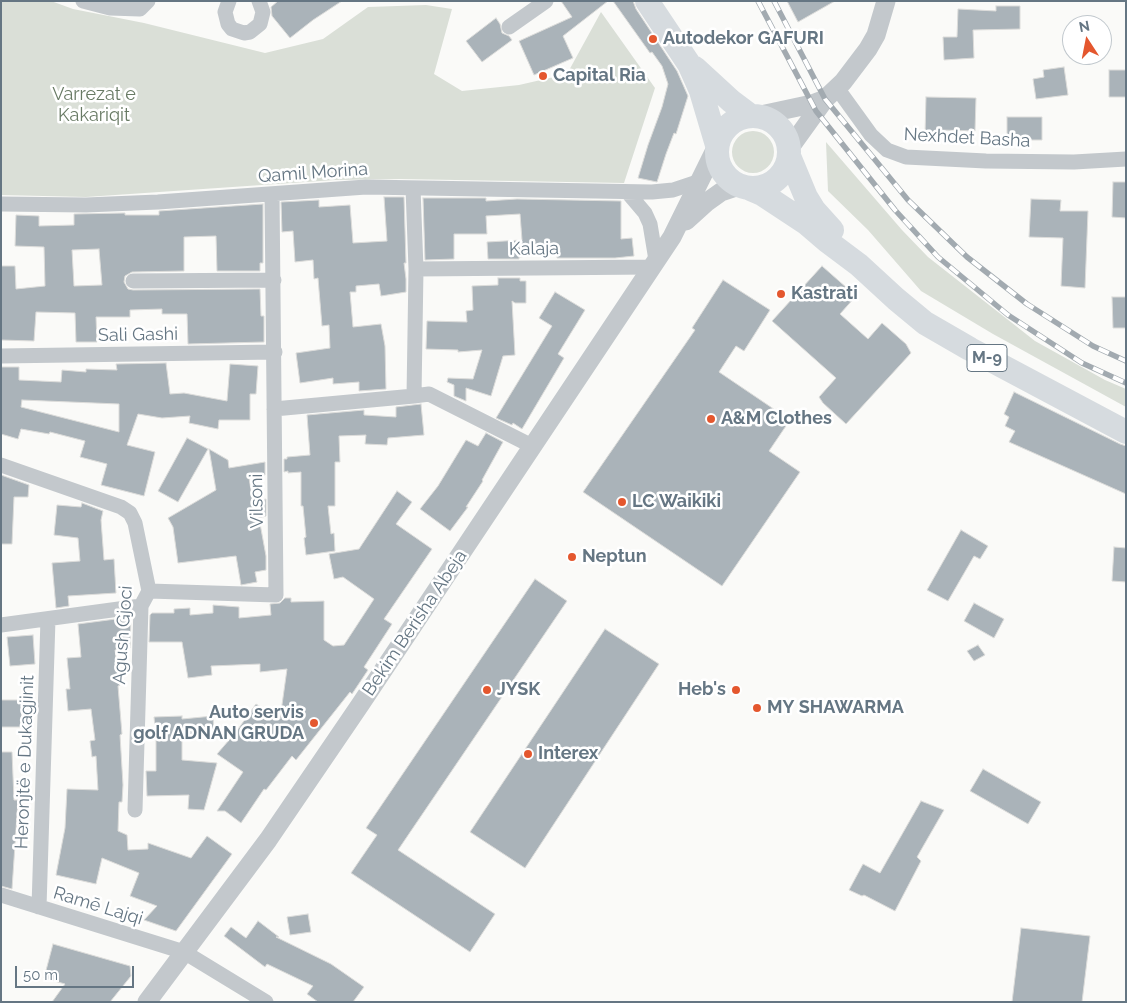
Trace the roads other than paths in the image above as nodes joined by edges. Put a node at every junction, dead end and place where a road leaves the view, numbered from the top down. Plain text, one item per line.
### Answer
1 (83, 1) edge
2 (229, 1) edge
3 (259, 1) edge
4 (546, 1) edge
5 (647, 1) edge
6 (886, 1) edge
7 (144, 5) edge
8 (510, 27) dead end
9 (689, 64) junction
10 (831, 93) junction
11 (753, 116) junction
12 (717, 147) junction
13 (789, 153) junction
14 (1126, 159) edge
15 (700, 181) junction
16 (744, 187) junction
17 (412, 188) junction
18 (628, 193) junction
19 (272, 194) junction
20 (1, 204) edge
21 (672, 237) junction
22 (654, 263) junction
23 (860, 265) junction
24 (416, 269) junction
25 (274, 280) junction
26 (133, 281) dead end
27 (275, 352) junction
28 (1, 356) edge
29 (414, 396) junction
30 (274, 409) junction
31 (1126, 432) edge
32 (532, 446) junction
33 (1, 465) edge
34 (149, 591) junction
35 (141, 606) junction
36 (48, 619) junction
37 (1, 626) edge
38 (135, 810) dead end
39 (1, 895) edge
40 (39, 907) junction
41 (184, 952) junction
42 (147, 1002) edge
43 (266, 1002) edge

1 - 7 street
2 - 3 street
4 - 8 street
5 - 9 main road, M-9
6 - 10 street
9 - 11 main road, M-9
9 - 12 main road, M-9
10 - 11 street
10 - 13 street
10 - 14 street, Nexhdet Basha
11 - 12 main road
11 - 13 main road, M-9
12 - 15 street, Bekim Berisha Abeja
12 - 16 main road, M-9
13 - 16 main road
13 - 23 main road, M-9
15 - 18 street, Qamil Morina
15 - 21 street, Bekim Berisha Abeja
16 - 21 street, Bekim Berisha Abeja
16 - 23 main road, M-9
17 - 18 street, Qamil Morina
17 - 19 street, Qamil Morina
17 - 24 street
18 - 22 street
19 - 20 street, Qamil Morina
19 - 25 street, Vilsoni
21 - 22 street, Bekim Berisha Abeja
22 - 24 street, Kalaja
22 - 32 street, Bekim Berisha Abeja
23 - 31 main road, M-9
24 - 29 street
25 - 26 street
25 - 27 street, Vilsoni
27 - 28 street, Sali Gashi
27 - 30 street, Vilsoni
29 - 30 street
29 - 32 street
30 - 34 street, Vilsoni
32 - 41 street, Bekim Berisha Abeja
33 - 34 street, Agush Gjoci
34 - 35 street, Agush Gjoci
35 - 36 street
35 - 38 street, Agush Gjoci
36 - 37 street
36 - 40 street, Heronjtë e Dukagjinit
39 - 40 street, Ramē Lajqi
40 - 41 street, Ramē Lajqi
41 - 42 street, Bekim Berisha Abeja
41 - 43 street, Ramē Lajqi

